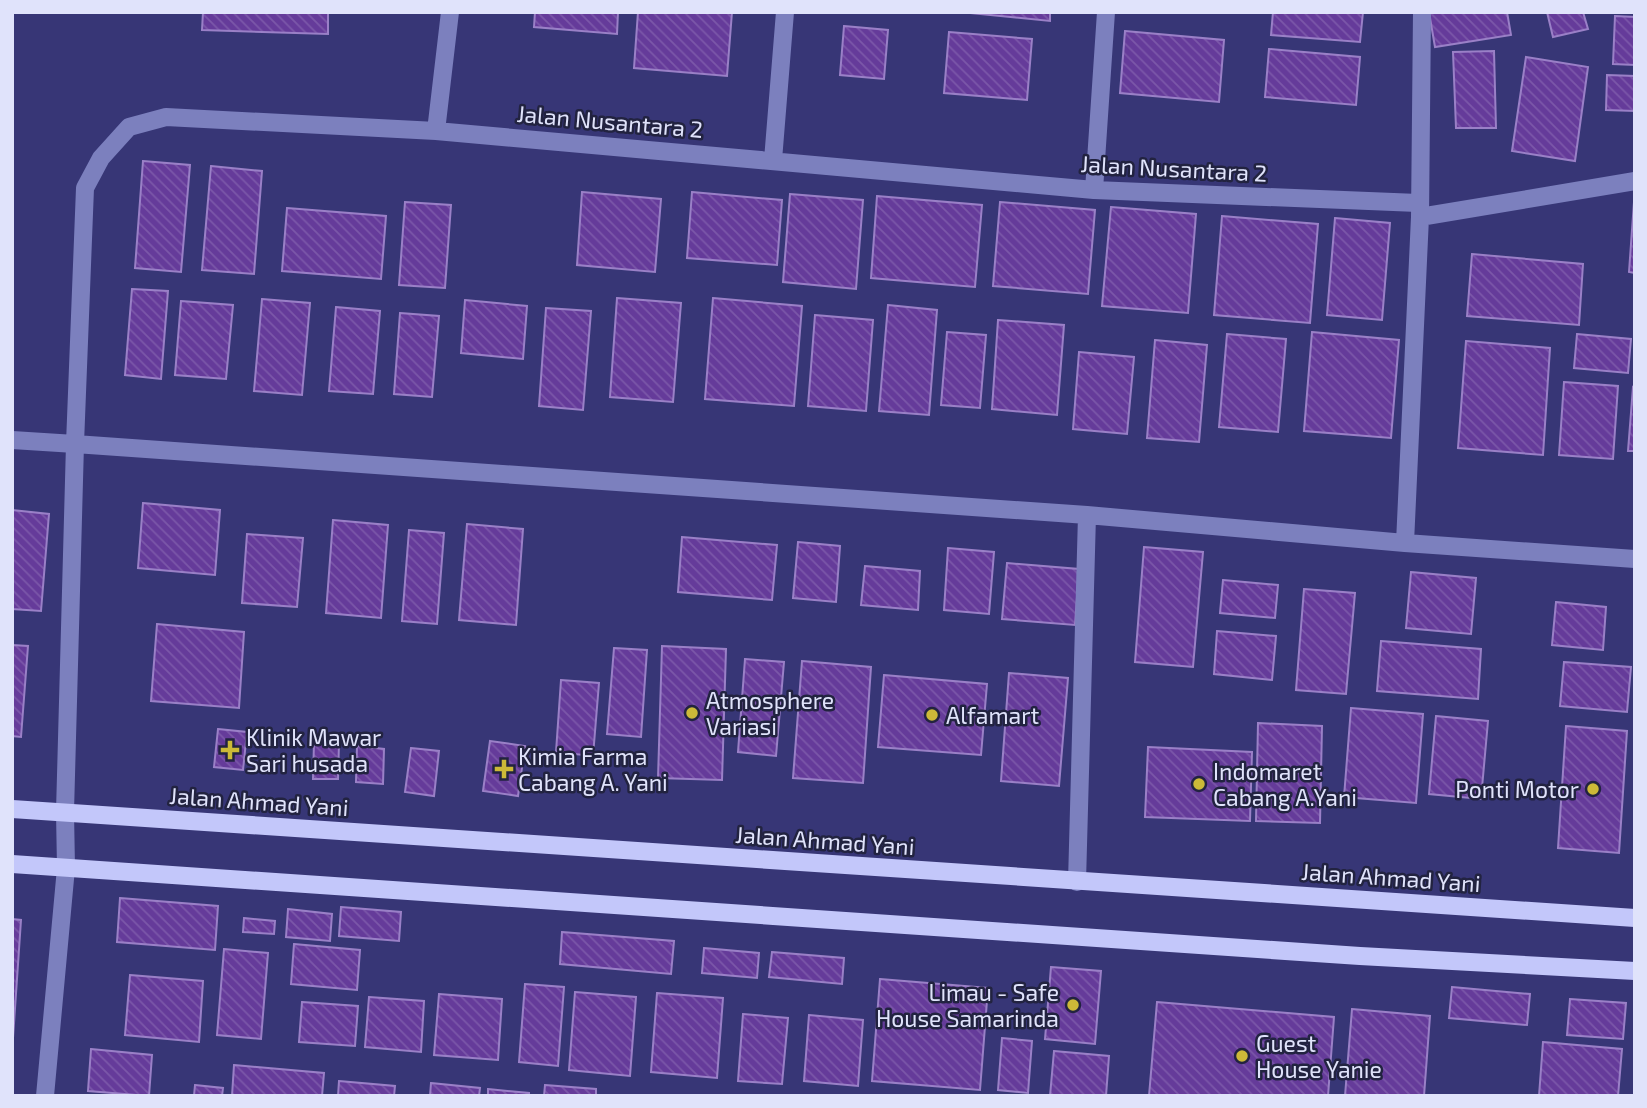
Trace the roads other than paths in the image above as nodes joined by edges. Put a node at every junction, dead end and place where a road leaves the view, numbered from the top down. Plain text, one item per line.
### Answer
1 (450, 12) edge
2 (785, 12) edge
3 (1106, 12) edge
4 (1422, 12) edge
5 (436, 131) junction
6 (773, 160) junction
7 (1635, 181) edge
8 (1094, 190) junction
9 (1419, 210) junction
10 (12, 440) edge
11 (75, 444) junction
12 (1087, 515) junction
13 (1405, 543) junction
14 (1635, 559) edge
15 (12, 809) edge
16 (65, 812) junction
17 (12, 864) edge
18 (66, 868) junction
19 (1077, 882) junction
20 (1635, 918) edge
21 (1635, 971) edge
22 (45, 1096) edge

1 - 5 street
2 - 6 street
3 - 8 street
4 - 9 street
5 - 6 street, Jalan Nusantara 2
5 - 11 street, Jalan Nusantara 2
6 - 8 street, Jalan Nusantara 2
7 - 9 street, Jalan Nusantara 2
8 - 9 street, Jalan Nusantara 2
9 - 13 street
10 - 11 street
11 - 12 street
11 - 16 street, Jalan Nusantara 2
12 - 13 street
12 - 19 street
13 - 14 street
15 - 16 main road, Jalan Ahmad Yani
16 - 18 street, Jalan Nusantara 2
16 - 19 main road, Jalan Ahmad Yani
17 - 18 main road
18 - 21 main road
18 - 22 street, Jalan Nusantara 2
19 - 20 main road, Jalan Ahmad Yani

